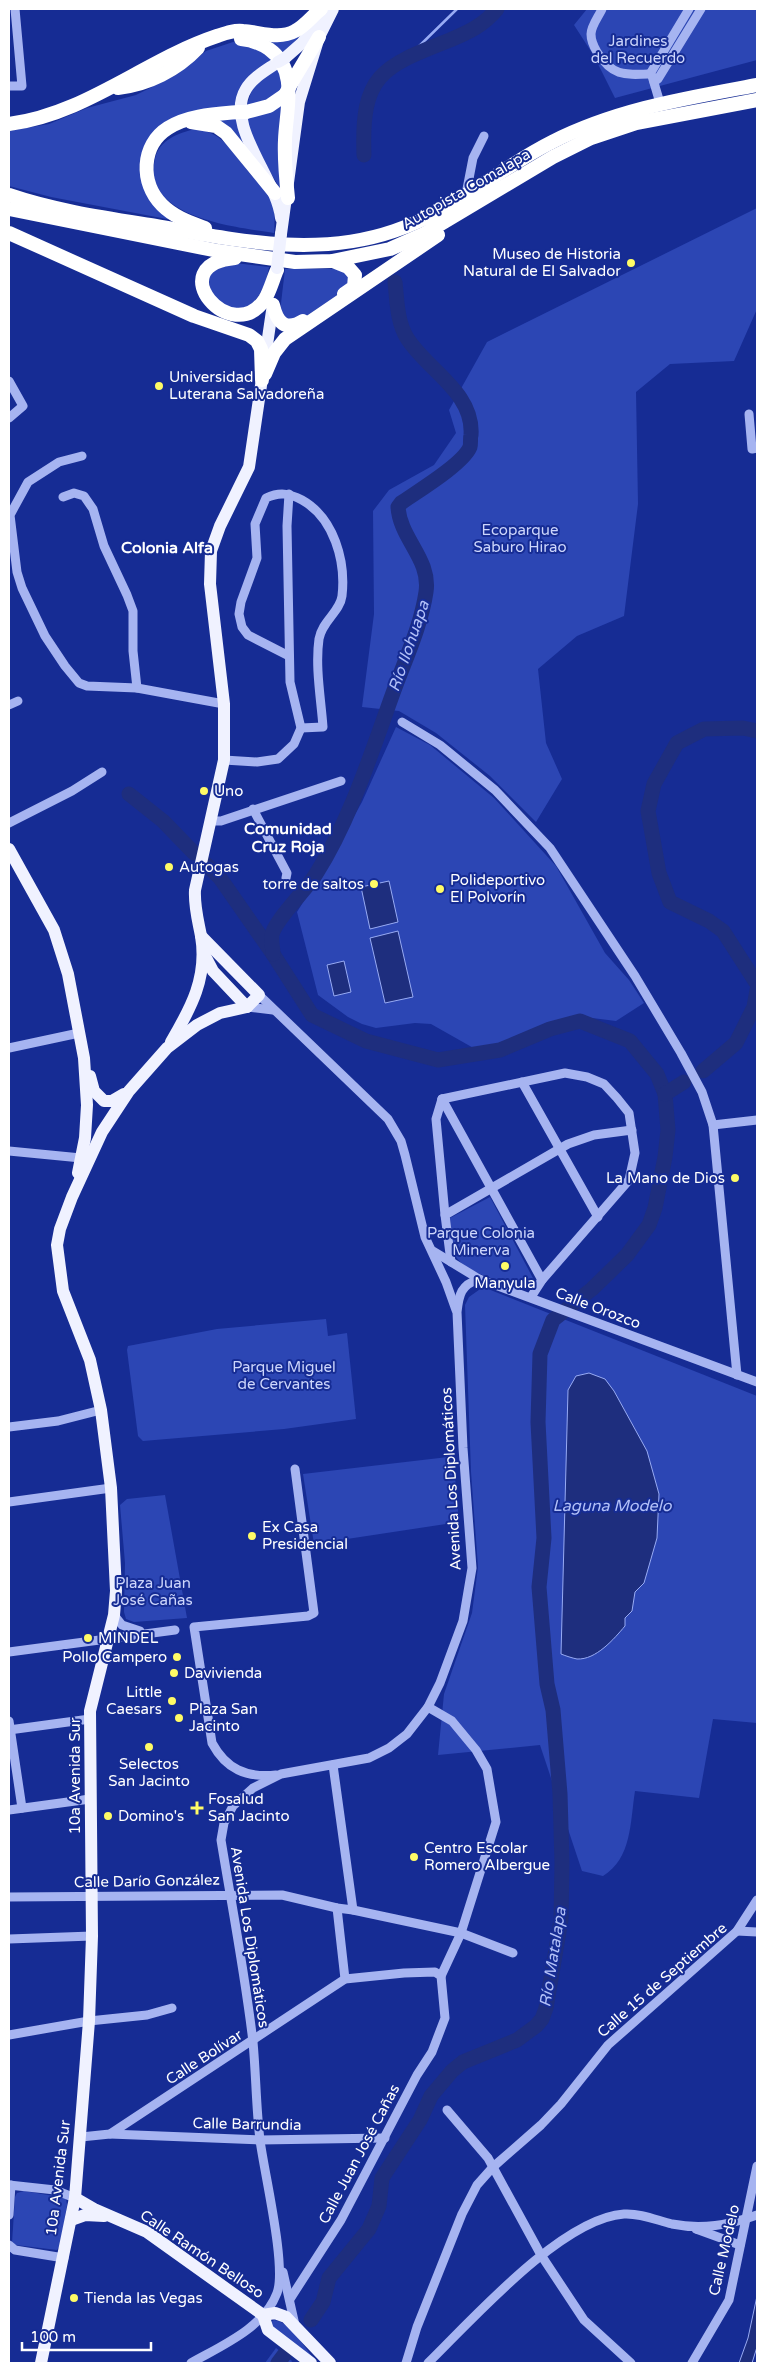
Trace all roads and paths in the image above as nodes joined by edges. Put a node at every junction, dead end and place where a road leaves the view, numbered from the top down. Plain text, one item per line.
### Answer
1 (15, 9) edge
2 (321, 9) edge
3 (327, 9) edge
4 (334, 9) edge
5 (602, 9) edge
6 (691, 9) edge
7 (700, 9) edge
8 (319, 36) junction
9 (198, 48) junction
10 (652, 78) junction
11 (128, 79) junction
12 (757, 85) edge
13 (9, 86) edge
14 (109, 89) junction
15 (757, 100) edge
16 (660, 103) junction
17 (183, 122) junction
18 (9, 124) edge
19 (484, 136) dead end
20 (466, 194) junction
21 (9, 195) edge
22 (492, 195) junction
23 (281, 196) junction
24 (9, 209) edge
25 (9, 233) edge
26 (256, 243) junction
27 (257, 257) junction
28 (332, 261) junction
29 (277, 269) junction
30 (272, 305) junction
31 (262, 380) junction
32 (9, 381) edge
33 (749, 414) dead end
34 (9, 418) edge
35 (757, 448) edge
36 (82, 456) dead end
37 (289, 494) junction
38 (63, 497) dead end
39 (10, 508) edge
40 (289, 656) junction
41 (137, 688) junction
42 (18, 701) dead end
43 (224, 704) junction
44 (9, 705) edge
45 (402, 722) dead end
46 (301, 728) junction
47 (224, 760) junction
48 (102, 772) dead end
49 (341, 781) dead end
50 (253, 809) junction
51 (212, 821) junction
52 (9, 823) edge
53 (9, 848) edge
54 (286, 878) dead end
55 (201, 936) junction
56 (203, 952) junction
57 (259, 995) junction
58 (247, 1007) junction
59 (273, 1010) junction
60 (79, 1034) junction
61 (9, 1048) edge
62 (167, 1048) junction
63 (84, 1058) junction
64 (522, 1082) junction
65 (128, 1091) junction
66 (442, 1099) junction
67 (757, 1120) edge
68 (713, 1125) junction
69 (632, 1130) junction
70 (560, 1150) junction
71 (9, 1151) edge
72 (81, 1158) junction
73 (492, 1189) junction
74 (72, 1197) junction
75 (445, 1215) junction
76 (598, 1217) junction
77 (433, 1251) junction
78 (451, 1262) junction
79 (479, 1279) junction
80 (542, 1280) junction
81 (531, 1297) junction
82 (457, 1312) junction
83 (737, 1375) junction
84 (757, 1382) edge
85 (101, 1410) junction
86 (9, 1427) edge
87 (295, 1469) dead end
88 (111, 1488) junction
89 (9, 1502) edge
90 (114, 1615) junction
91 (175, 1630) dead end
92 (148, 1632) junction
93 (109, 1638) junction
94 (9, 1652) edge
95 (428, 1708) junction
96 (90, 1719) junction
97 (9, 1727) edge
98 (333, 1765) junction
99 (281, 1774) junction
100 (90, 1800) junction
101 (22, 1808) junction
102 (9, 1810) edge
103 (230, 1894) junction
104 (92, 1895) junction
105 (9, 1897) edge
106 (757, 1900) edge
107 (337, 1908) junction
108 (353, 1910) junction
109 (737, 1931) junction
110 (757, 1932) edge
111 (461, 1933) junction
112 (92, 1936) junction
113 (9, 1939) edge
114 (513, 1953) dead end
115 (441, 1976) junction
116 (345, 1979) junction
117 (172, 2008) dead end
118 (89, 2021) junction
119 (9, 2035) edge
120 (253, 2041) junction
121 (448, 2110) dead end
122 (110, 2134) junction
123 (80, 2137) junction
124 (385, 2138) junction
125 (260, 2140) junction
126 (757, 2166) edge
127 (493, 2167) junction
128 (10, 2185) edge
129 (75, 2198) junction
130 (9, 2214) edge
131 (757, 2215) edge
132 (116, 2218) junction
133 (746, 2219) junction
134 (71, 2220) junction
135 (692, 2227) junction
136 (9, 2245) edge
137 (740, 2246) junction
138 (277, 2253) junction
139 (541, 2255) junction
140 (64, 2258) junction
141 (290, 2298) junction
142 (263, 2315) junction
143 (296, 2328) junction
144 (41, 2363) edge
145 (191, 2363) edge
146 (311, 2363) edge
147 (330, 2363) edge
148 (406, 2363) edge
149 (428, 2363) edge
150 (631, 2363) edge
151 (692, 2363) edge

1 - 13 street
2 - 11 highway
3 - 23 main road
4 - 8 main road
5 - 10 street
6 - 10 street
7 - 10 street
8 - 17 highway, bridge
8 - 23 main road
9 - 11 highway
9 - 14 highway
9 - 23 highway
10 - 16 street
11 - 14 highway
12 - 16 highway, Autopista Comalapa
14 - 18 highway
15 - 22 highway, Autopista Comalapa
16 - 20 highway, Autopista Comalapa
17 - 23 highway
17 - 26 highway
19 - 20 street
20 - 26 highway, Autopista Comalapa
21 - 26 highway, Autopista Comalapa
22 - 28 highway, Autopista Comalapa
22 - 31 highway
23 - 29 main road, bridge
24 - 27 highway, Autopista Comalapa
25 - 31 highway
27 - 28 highway, Autopista Comalapa
27 - 29 highway
28 - 30 highway
29 - 30 main road
30 - 31 main road
31 - 43 main road
32 - 34 street
33 - 35 street
36 - 39 street
37 - 40 street
37 - 40 street
37 - 46 street
38 - 41 street
39 - 41 street
40 - 46 street
41 - 43 street
42 - 44 street
43 - 47 main road
45 - 68 street
46 - 47 street
47 - 51 main road
48 - 52 street
49 - 50 street
50 - 51 street
50 - 54 street
51 - 55 main road
53 - 60 main road, 10a Avenida Sur
55 - 56 main road
55 - 57 main road
56 - 58 main road
56 - 62 main road
57 - 58 main road
57 - 59 street, Avenida Los Diplomáticos
58 - 59 street
58 - 62 main road
59 - 77 street, Avenida Los Diplomáticos
60 - 61 street
60 - 63 main road, 10a Avenida Sur
62 - 65 main road
63 - 65 main road, 10a Avenida Sur
63 - 72 main road, 10a Avenida Sur
64 - 66 street
64 - 69 street
64 - 70 street
65 - 74 main road, 10a Avenida Sur
66 - 73 street
66 - 75 street
67 - 68 street
68 - 83 street
69 - 70 street
69 - 76 street
70 - 73 street
70 - 76 street
71 - 72 street
72 - 74 main road, 10a Avenida Sur
73 - 75 street
73 - 80 street
74 - 85 main road, 10a Avenida Sur
75 - 78 street
76 - 80 street
77 - 78 street, Calle Orozco
77 - 82 street, Avenida Los Diplomáticos
78 - 79 street, Calle Orozco
79 - 81 street, Calle Orozco
79 - 82 street, Avenida Los Diplomáticos
80 - 81 street
81 - 83 street, Calle Orozco
82 - 95 street, Avenida Los Diplomáticos
83 - 84 street, Calle Orozco
85 - 86 street
85 - 88 main road, 10a Avenida Sur
87 - 99 street
88 - 89 street
88 - 90 main road, 10a Avenida Sur
90 - 92 street
90 - 93 main road, 10a Avenida Sur
91 - 92 street
92 - 93 street
93 - 94 street
93 - 96 main road, 10a Avenida Sur
95 - 98 street, Avenida Los Diplomáticos
95 - 111 street
96 - 97 street
96 - 100 main road, 10a Avenida Sur
97 - 101 street
98 - 99 street, Avenida Los Diplomáticos
98 - 108 street
99 - 103 street, Avenida Los Diplomáticos
100 - 101 street
100 - 104 main road, 10a Avenida Sur
101 - 102 street
103 - 104 street, Calle Darío González
103 - 107 street, Calle Darío González
103 - 120 street, Avenida Los Diplomáticos
104 - 105 street, Calle Darío González
104 - 112 main road, 10a Avenida Sur
106 - 109 street
107 - 108 street, Calle Darío González
107 - 116 street
108 - 111 street, Calle Darío González
109 - 110 street, Calle 15 de Septiembre
109 - 127 street, Calle 15 de Septiembre
111 - 114 street, Calle Darío González
111 - 115 street
112 - 113 street
112 - 118 main road, 10a Avenida Sur
115 - 116 street, Calle Bolívar
115 - 124 street, Calle Juan José Cañas
116 - 120 street, Calle Bolívar
117 - 118 street
118 - 119 street
118 - 123 main road, 10a Avenida Sur
120 - 122 street, Calle Bolívar
120 - 125 street, Avenida Los Diplomáticos
121 - 127 street
122 - 123 street, Calle Bolívar
122 - 125 street, Calle Barrundia
123 - 129 main road, 10a Avenida Sur
124 - 125 street, Calle Barrundia
124 - 141 street, Calle Juan José Cañas
125 - 138 street, Avenida Los Diplomáticos
126 - 133 street, Calle Modelo
127 - 139 street
127 - 148 street, Calle 15 de Septiembre
128 - 129 street, Calle Ramón Belloso
128 - 130 street
129 - 132 main road, Calle Ramón Belloso
129 - 134 main road, 10a Avenida Sur
131 - 133 street
132 - 134 main road
132 - 142 main road, Calle Ramón Belloso
133 - 135 street
133 - 137 street, Calle Modelo
134 - 140 main road, 10a Avenida Sur
135 - 137 street
135 - 139 street
136 - 140 street
137 - 151 street, Calle Modelo
138 - 141 street, Avenida Los Diplomáticos
138 - 142 street, Avenida Los Diplomáticos
139 - 149 street
139 - 150 street
140 - 144 main road, 10a Avenida Sur
141 - 143 street, Avenida Los Diplomáticos
142 - 143 main road, Calle Ramón Belloso
142 - 145 street
142 - 146 main road, Calle Ramón Belloso
143 - 147 main road, Calle Ramón Belloso

